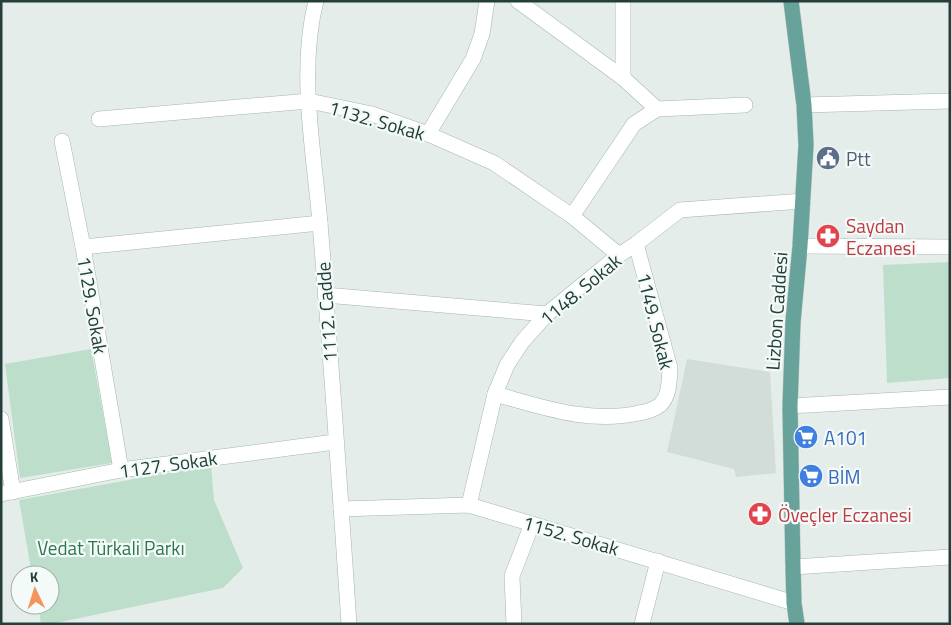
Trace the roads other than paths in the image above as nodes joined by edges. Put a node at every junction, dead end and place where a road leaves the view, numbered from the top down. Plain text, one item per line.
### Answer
1 (316, 1) edge
2 (487, 1) edge
3 (518, 1) edge
4 (623, 1) edge
5 (791, 1) edge
6 (623, 78) junction
7 (309, 101) junction
8 (950, 101) edge
9 (745, 105) dead end
10 (804, 105) junction
11 (657, 109) junction
12 (100, 119) dead end
13 (428, 134) junction
14 (62, 142) dead end
15 (803, 201) junction
16 (572, 216) junction
17 (320, 223) junction
18 (636, 244) junction
19 (800, 246) junction
20 (82, 247) junction
21 (950, 247) edge
22 (619, 255) junction
23 (325, 295) junction
24 (547, 314) junction
25 (495, 394) junction
26 (950, 397) edge
27 (790, 406) junction
28 (1, 419) edge
29 (335, 442) junction
30 (121, 470) junction
31 (7, 493) edge
32 (469, 505) junction
33 (341, 509) junction
34 (532, 524) junction
35 (950, 557) edge
36 (658, 561) junction
37 (793, 568) junction
38 (794, 603) junction
39 (349, 624) edge
40 (514, 624) edge
41 (642, 624) edge
42 (797, 624) edge

1 - 7 street, 1112. Cadde
2 - 13 street
3 - 6 street
4 - 6 street
5 - 10 main road, Lizbon Caddesi
6 - 11 street
7 - 12 street, 1132. Sokak
7 - 13 street, 1132. Sokak
7 - 17 street, 1112. Cadde
8 - 10 street
9 - 11 street
10 - 15 main road, Lizbon Caddesi
11 - 16 street
13 - 16 street, 1132. Sokak
14 - 20 street, 1129. Sokak
15 - 18 street, 1148. Sokak
15 - 19 main road, Lizbon Caddesi
16 - 22 street, 1132. Sokak
17 - 20 street
17 - 23 street, 1112. Cadde
18 - 22 street, 1148. Sokak
18 - 25 street, 1149. Sokak
19 - 21 street
19 - 27 main road, Lizbon Caddesi
20 - 30 street, 1129. Sokak
22 - 24 street, 1148. Sokak
23 - 24 street
23 - 29 street, 1112. Cadde
24 - 25 street, 1148. Sokak
25 - 32 street, 1148. Sokak
26 - 27 street
27 - 37 main road, Lizbon Caddesi
28 - 31 street
29 - 30 street, 1127. Sokak
29 - 33 street, 1112. Cadde
30 - 31 street, 1127. Sokak
32 - 33 street, 1152. Sokak
32 - 34 street, 1152. Sokak
33 - 39 street, 1112. Cadde
34 - 36 street, 1152. Sokak
34 - 40 street
35 - 37 street
36 - 38 street, 1152. Sokak
36 - 41 street
37 - 38 main road, Lizbon Caddesi
38 - 42 main road, Lizbon Caddesi

